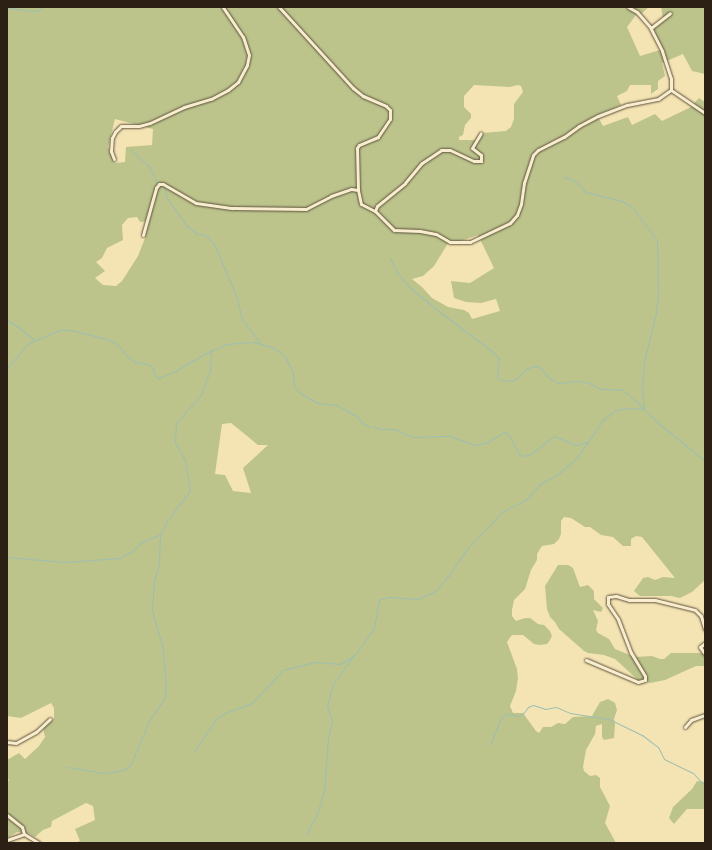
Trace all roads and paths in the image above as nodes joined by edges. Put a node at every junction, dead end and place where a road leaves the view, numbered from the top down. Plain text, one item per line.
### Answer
1 (223, 7) edge
2 (279, 7) edge
3 (628, 7) edge
4 (670, 13) dead end
5 (651, 28) junction
6 (671, 90) junction
7 (705, 113) edge
8 (481, 133) dead end
9 (114, 159) dead end
10 (358, 190) junction
11 (375, 211) junction
12 (143, 235) dead end
13 (705, 629) edge
14 (705, 643) edge
15 (705, 654) edge
16 (586, 660) dead end
17 (705, 714) edge
18 (50, 719) dead end
19 (685, 726) dead end
20 (7, 742) edge
21 (7, 815) edge
22 (24, 834) junction
23 (7, 840) edge
24 (39, 843) edge

1 - 9 street
2 - 10 street
3 - 5 street
4 - 5 street
5 - 6 street
6 - 7 street
6 - 11 street
8 - 11 street
10 - 11 street
10 - 12 street
13 - 16 street
14 - 15 street
17 - 19 street
18 - 20 street
21 - 22 street
22 - 23 street
22 - 24 street

